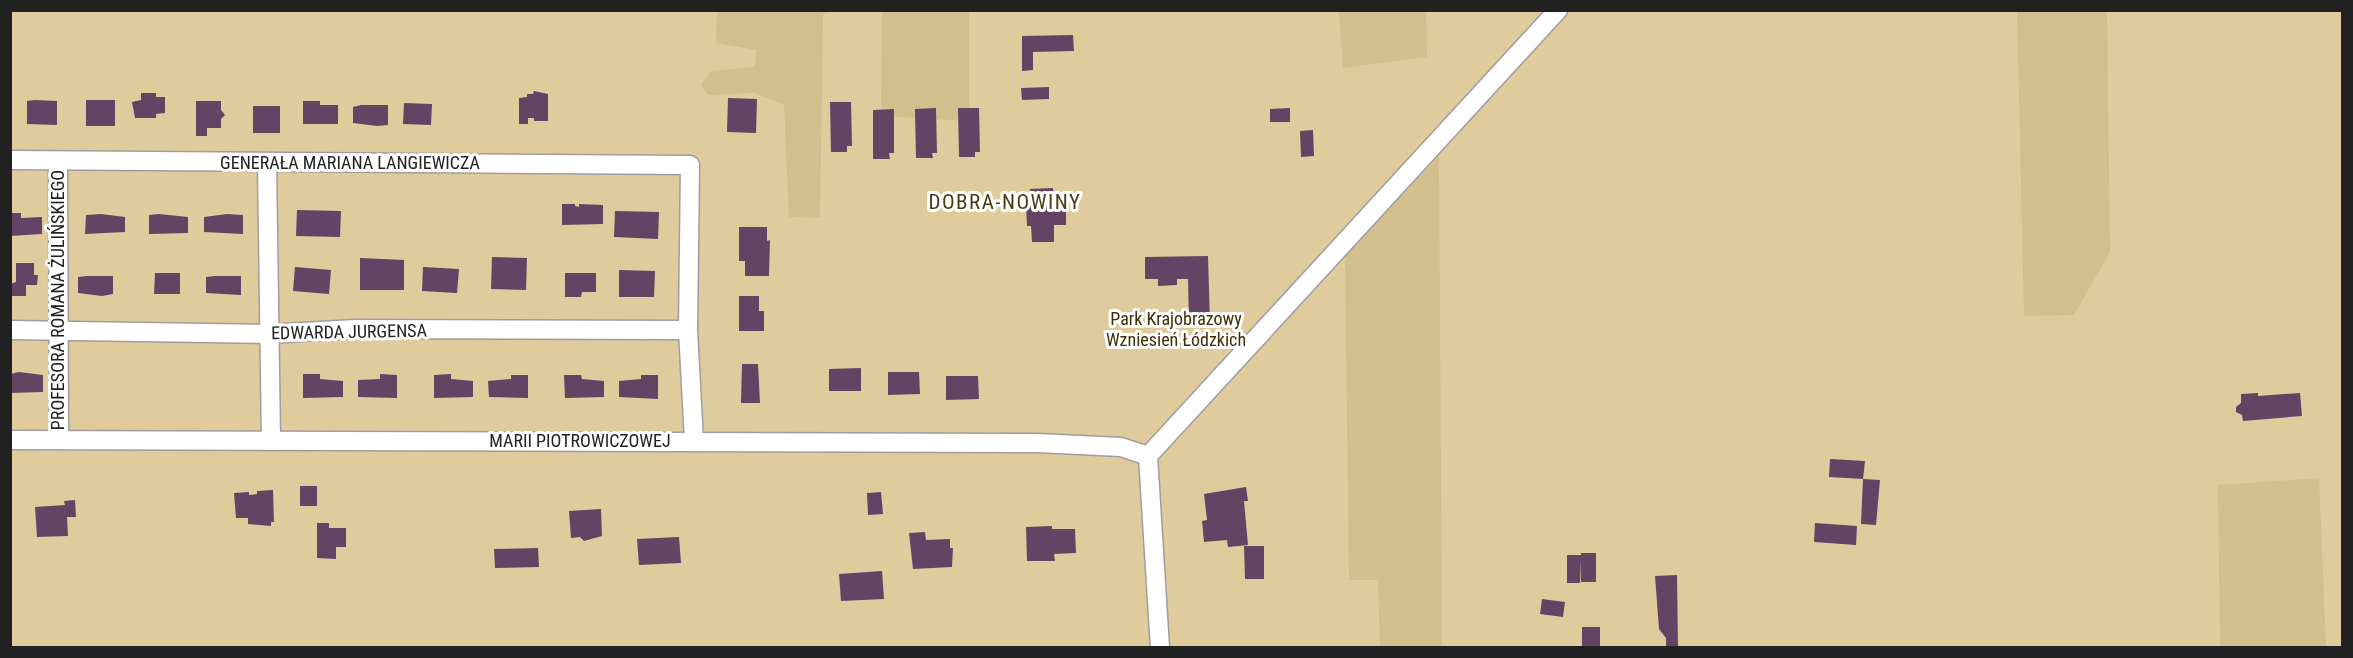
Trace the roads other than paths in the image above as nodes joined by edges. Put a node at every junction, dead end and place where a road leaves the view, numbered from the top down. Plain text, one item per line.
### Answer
1 (1558, 10) edge
2 (10, 160) edge
3 (58, 161) junction
4 (267, 163) junction
5 (10, 330) edge
6 (688, 330) junction
7 (58, 332) junction
8 (268, 334) junction
9 (10, 440) edge
10 (59, 440) junction
11 (271, 441) junction
12 (694, 441) junction
13 (1148, 456) junction
14 (1160, 648) edge

1 - 13 street
2 - 3 street, GENERAŁA MARIANA LANGIEWICZA
3 - 4 street, GENERAŁA MARIANA LANGIEWICZA
3 - 7 street, PROFESORA ROMANA ŻULIŃSKIEGO
4 - 6 street, GENERAŁA MARIANA LANGIEWICZA
4 - 8 street
5 - 7 street, EDWARDA JURGENSA
6 - 8 street, EDWARDA JURGENSA
6 - 12 street
7 - 8 street, EDWARDA JURGENSA
7 - 10 street, PROFESORA ROMANA ŻULIŃSKIEGO
8 - 11 street
9 - 10 street, MARII PIOTROWICZOWEJ
10 - 11 street, MARII PIOTROWICZOWEJ
11 - 12 street, MARII PIOTROWICZOWEJ
12 - 13 street, MARII PIOTROWICZOWEJ
13 - 14 street

